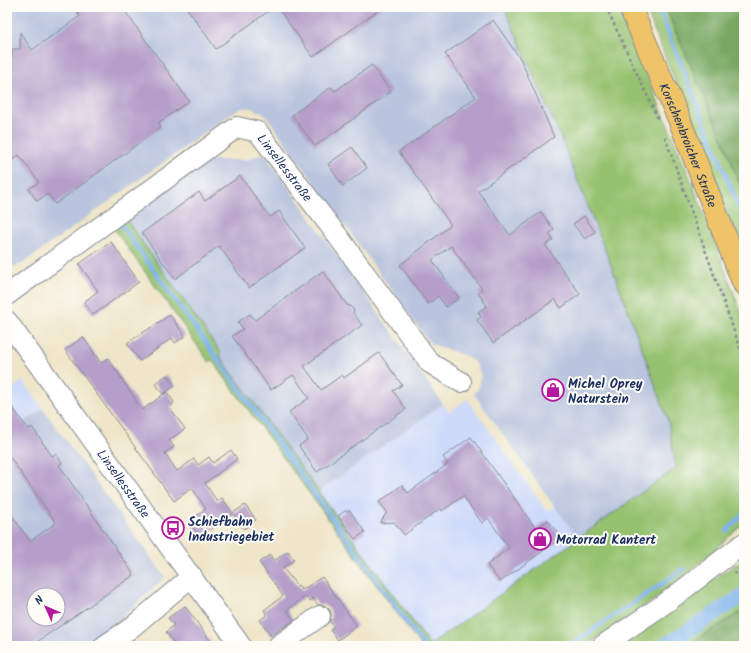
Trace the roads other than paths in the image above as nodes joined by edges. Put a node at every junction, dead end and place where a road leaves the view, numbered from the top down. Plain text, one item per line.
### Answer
1 (630, 7) edge
2 (744, 284) edge
3 (7, 295) edge
4 (7, 321) edge
5 (461, 382) dead end
6 (744, 543) edge
7 (192, 576) junction
8 (320, 616) dead end
9 (104, 646) edge
10 (241, 646) edge
11 (278, 646) edge
12 (602, 646) edge

1 - 2 main road, Korschenbroicher Straße
3 - 5 street, Linsellesstraße
4 - 7 street, Linsellesstraße
6 - 12 street
7 - 9 street
7 - 10 street, Linsellesstraße
8 - 11 street

